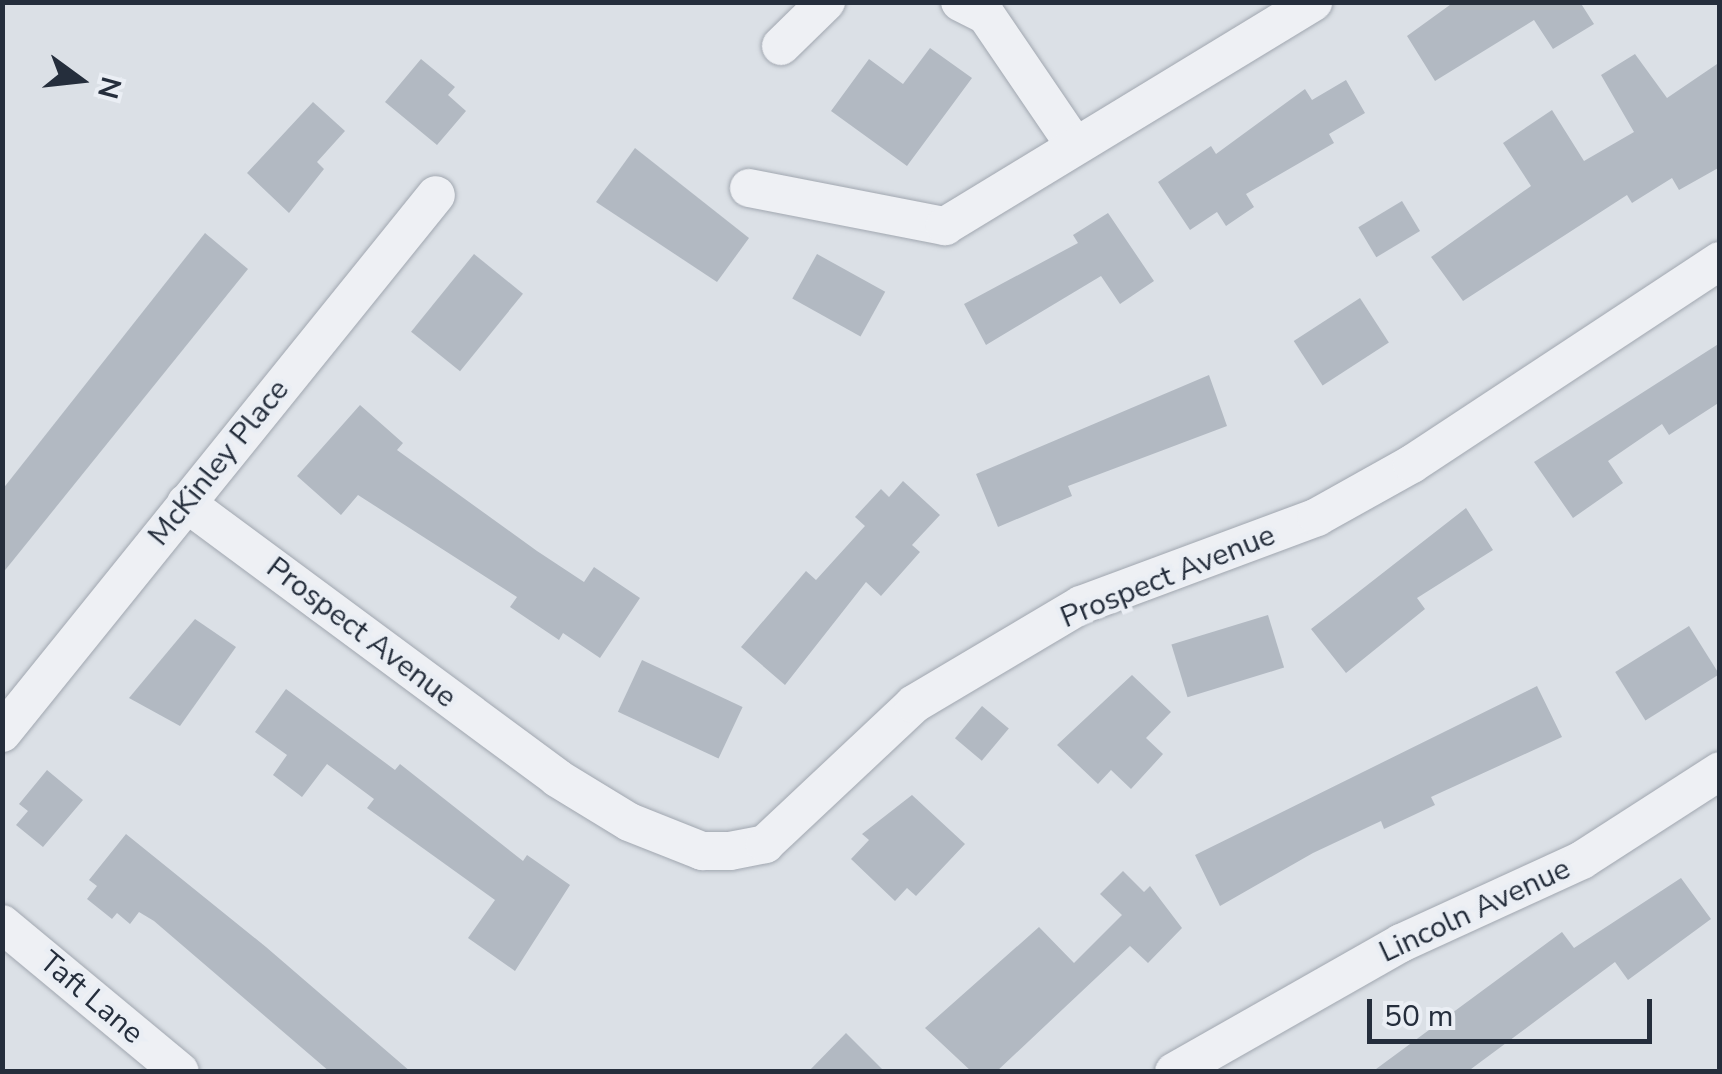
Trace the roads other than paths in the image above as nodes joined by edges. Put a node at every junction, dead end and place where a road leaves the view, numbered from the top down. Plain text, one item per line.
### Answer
1 (826, 2) edge
2 (960, 2) edge
3 (1313, 2) edge
4 (781, 46) dead end
5 (1075, 146) junction
6 (749, 188) dead end
7 (436, 195) dead end
8 (1720, 261) edge
9 (186, 503) junction
10 (2, 733) edge
11 (1720, 771) edge
12 (2, 924) edge
13 (180, 1072) edge
14 (1174, 1072) edge

1 - 4 street
2 - 5 street
3 - 5 street
5 - 6 street
7 - 9 street, McKinley Place
8 - 9 street, Prospect Avenue
9 - 10 street, McKinley Place
11 - 14 street, Lincoln Avenue
12 - 13 street, Taft Lane

